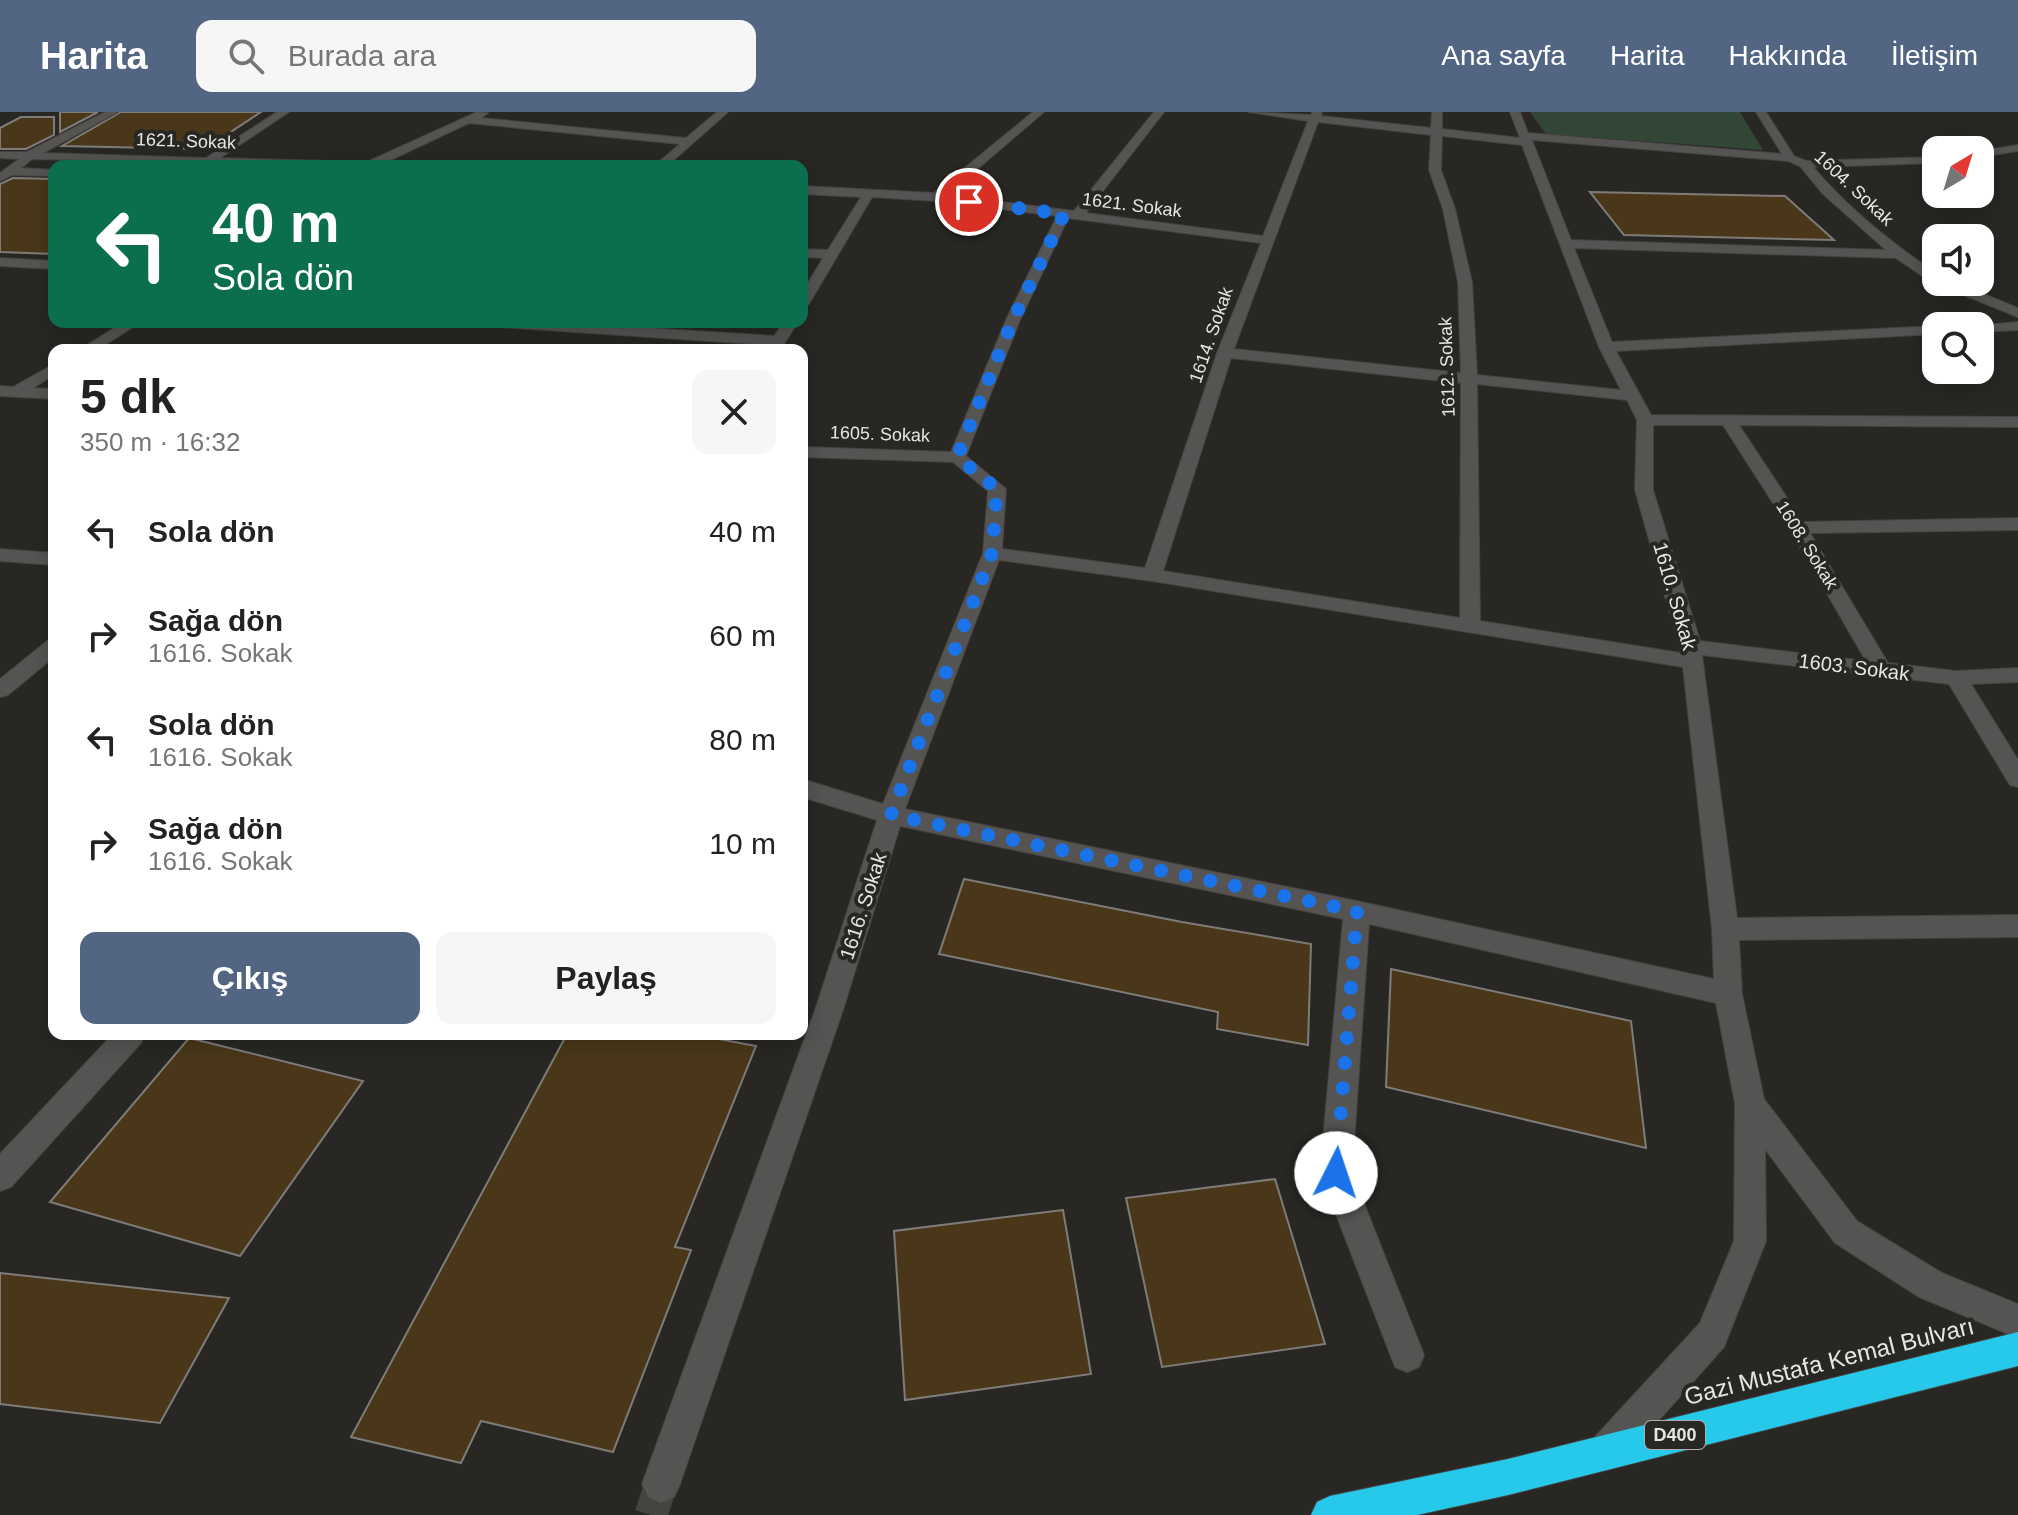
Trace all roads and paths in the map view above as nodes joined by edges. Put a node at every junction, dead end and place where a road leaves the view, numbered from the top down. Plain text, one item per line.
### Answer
1 (113, 112) edge
2 (284, 112) edge
3 (486, 112) edge
4 (723, 112) edge
5 (1039, 112) edge
6 (1159, 112) edge
7 (1253, 112) edge
8 (1437, 112) edge
9 (1515, 112) edge
10 (1761, 112) edge
11 (1315, 115) edge
12 (468, 120) junction
13 (1438, 133) junction
14 (1527, 139) junction
15 (686, 141) junction
16 (2018, 148) edge
17 (1994, 152) edge
18 (0, 155) edge
19 (31, 155) junction
20 (1790, 158) junction
21 (210, 160) joint
22 (383, 160) edge
23 (666, 160) edge
24 (1922, 160) edge
25 (1804, 164) junction
26 (48, 173) edge
27 (5, 175) edge
28 (808, 190) edge
29 (869, 193) junction
30 (937, 197) junction
31 (1070, 215) junction
32 (1266, 240) junction
33 (1565, 244) junction
34 (808, 253) edge
35 (834, 254) junction
36 (1899, 254) junction
37 (0, 262) edge
38 (48, 265) edge
39 (1922, 270) edge
40 (808, 295) edge
41 (1977, 296) edge
42 (2018, 313) edge
43 (2018, 326) edge
44 (1994, 327) edge
45 (124, 328) edge
46 (560, 328) edge
47 (1922, 331) edge
48 (96, 344) edge
49 (763, 344) edge
50 (1606, 347) junction
51 (1225, 353) junction
52 (48, 373) edge
53 (1469, 380) junction
54 (0, 391) edge
55 (17, 391) junction
56 (48, 394) edge
57 (1630, 396) junction
58 (1645, 420) junction
59 (1728, 421) junction
60 (2018, 422) edge
61 (808, 452) edge
62 (957, 457) junction
63 (2018, 524) edge
64 (1798, 528) junction
65 (992, 553) junction
66 (0, 555) edge
67 (48, 559) edge
68 (1152, 575) junction
69 (1470, 624) junction
70 (48, 651) edge
71 (1692, 654) junction
72 (1882, 670) junction
73 (2018, 675) edge
74 (1956, 678) junction
75 (0, 690) edge
76 (2018, 779) edge
77 (808, 790) edge
78 (891, 815) junction
79 (1357, 911) junction
80 (2018, 926) edge
81 (1725, 929) junction
82 (1728, 994) junction
83 (125, 1040) edge
84 (1750, 1104) junction
85 (0, 1176) edge
86 (2018, 1321) edge
87 (2018, 1349) edge
88 (1407, 1355) dead end
89 (1606, 1452) junction
90 (661, 1484) tunnel mouth
91 (1330, 1515) edge

1 - 19 street
2 - 21 street
3 - 12 street
4 - 15 street
5 - 30 street
6 - 31 street
7 - 11 street
8 - 13 street, 1612. Sokak
9 - 14 street
10 - 20 street, 1604. Sokak
11 - 13 street
11 - 32 street, 1614. Sokak
12 - 15 street
12 - 22 street
13 - 14 street
13 - 53 street, 1612. Sokak
14 - 20 street
14 - 33 street
15 - 23 street
16 - 17 street
18 - 19 street, 1621. Sokak
19 - 21 street, 1621. Sokak
19 - 27 street
20 - 25 street, 1604. Sokak
24 - 25 street
25 - 36 street, 1604. Sokak
26 - 27 street
28 - 29 street, 1621. Sokak
29 - 30 street, 1621. Sokak
29 - 35 street
30 - 31 street, 1621. Sokak
31 - 32 street, 1621. Sokak
31 - 62 street
32 - 51 street, 1614. Sokak
33 - 36 street
33 - 50 street
34 - 35 street
35 - 40 street
36 - 39 street, 1604. Sokak
37 - 38 street
41 - 42 street
43 - 44 street
45 - 48 street
46 - 49 street
47 - 50 street
50 - 57 street
51 - 53 street
51 - 68 street, 1614. Sokak
52 - 55 street
53 - 57 street
53 - 69 street, 1612. Sokak
54 - 55 street
55 - 56 street
57 - 58 street
58 - 59 street
58 - 71 street, 1610. Sokak
59 - 60 street
59 - 64 street, 1608. Sokak
61 - 62 street, 1605. Sokak
62 - 65 street, 1616. Sokak
63 - 64 street
64 - 72 street, 1608. Sokak
65 - 68 street, 1603. Sokak
65 - 78 street, 1616. Sokak
66 - 67 street
68 - 69 street, 1603. Sokak
69 - 71 street, 1603. Sokak
70 - 75 street
71 - 72 street, 1603. Sokak
71 - 81 street, 1610. Sokak
72 - 74 street, 1603. Sokak
73 - 74 street, 1603. Sokak
74 - 76 street
77 - 78 street
78 - 79 street
78 - 90 street, 1616. Sokak
79 - 82 street
79 - 88 street
80 - 81 street
81 - 82 street, 1610. Sokak
82 - 84 street, 1610. Sokak
83 - 85 street
84 - 86 street
84 - 89 street
87 - 89 highway, Gazi Mustafa Kemal Bulvarı / D400
89 - 91 highway, Gazi Mustafa Kemal Bulvarı / D400

